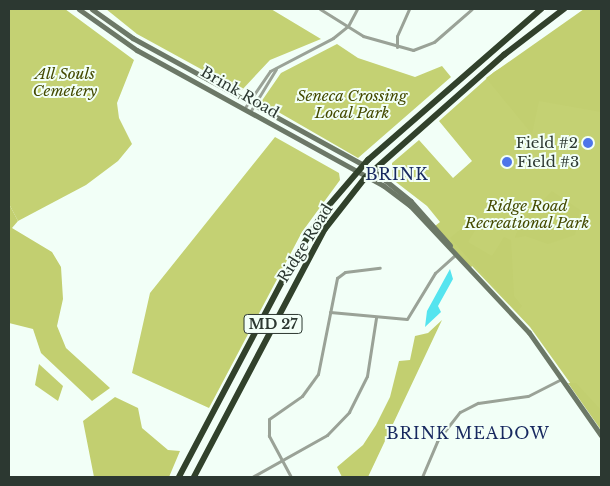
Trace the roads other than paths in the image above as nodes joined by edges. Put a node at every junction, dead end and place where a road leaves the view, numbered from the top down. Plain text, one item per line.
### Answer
1 (79, 9) edge
2 (92, 9) edge
3 (320, 9) edge
4 (357, 9) edge
5 (409, 9) edge
6 (472, 9) edge
7 (541, 9) edge
8 (564, 9) edge
9 (348, 26) junction
10 (397, 47) junction
11 (280, 64) junction
12 (249, 100) junction
13 (255, 103) junction
14 (244, 109) junction
15 (250, 112) junction
16 (363, 164) junction
17 (373, 170) junction
18 (355, 173) junction
19 (365, 178) junction
20 (456, 254) junction
21 (380, 268) dead end
22 (330, 312) junction
23 (376, 318) junction
24 (562, 379) junction
25 (601, 436) edge
26 (282, 460) junction
27 (179, 477) edge
28 (194, 477) edge
29 (252, 477) edge
30 (291, 477) edge
31 (422, 477) edge

1 - 14 main road, Brink Road
2 - 12 main road, Brink Road
3 - 9 street
4 - 9 street
5 - 10 street
6 - 10 street
7 - 16 highway, Ridge Road / MD 27
8 - 17 highway, Ridge Road / MD 27
9 - 10 street
9 - 11 street
11 - 12 street
11 - 13 street
12 - 13 main road, Brink Road
12 - 14 street
13 - 15 street
13 - 16 main road, Brink Road
14 - 15 main road, Brink Road
15 - 18 main road, Brink Road
16 - 17 main road, Brink Road
16 - 18 highway, Ridge Road / MD 27
17 - 19 highway, Ridge Road / MD 27
17 - 20 main road, Brink Road
18 - 19 main road, Brink Road
18 - 27 highway, Ridge Road / MD 27
19 - 20 main road, Brink Road
19 - 28 highway, Ridge Road / MD 27
20 - 23 street
20 - 24 main road, Brink Road
21 - 22 street
22 - 23 street
22 - 26 street
23 - 26 street
24 - 25 main road, Brink Road
24 - 31 street
26 - 29 street
26 - 30 street

